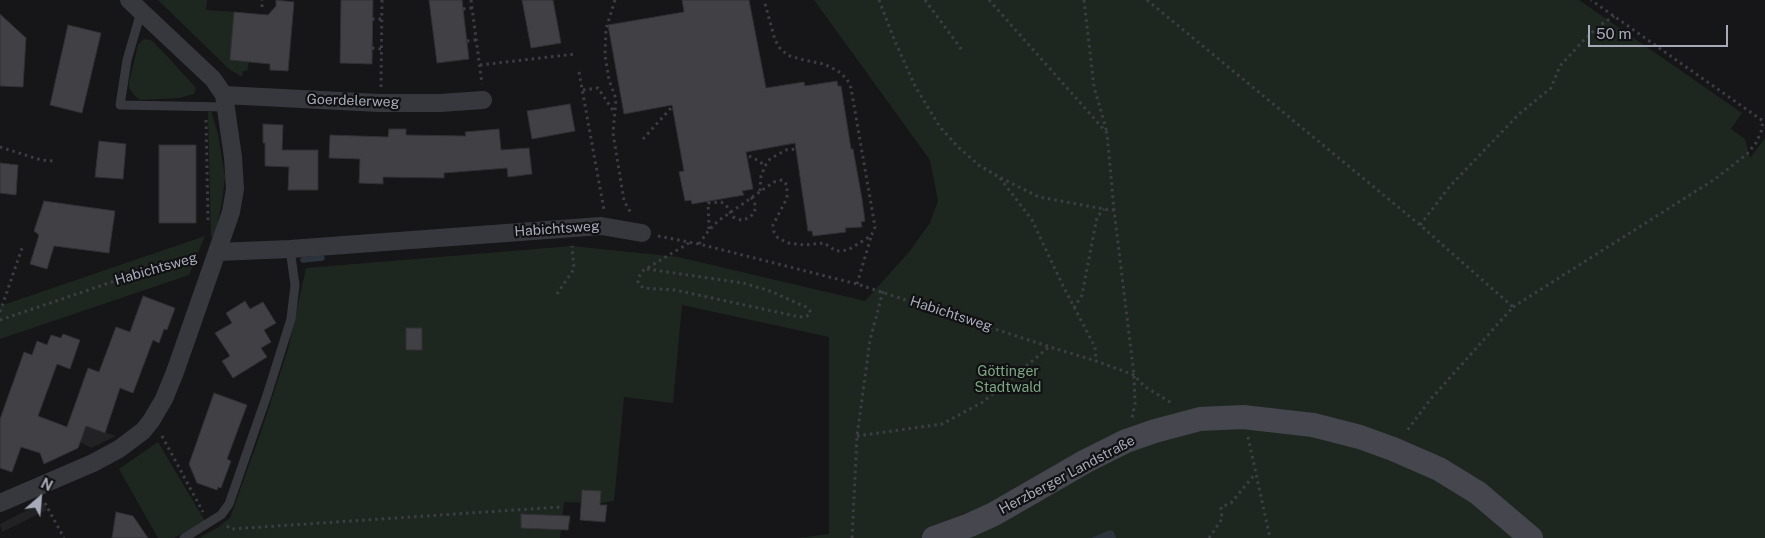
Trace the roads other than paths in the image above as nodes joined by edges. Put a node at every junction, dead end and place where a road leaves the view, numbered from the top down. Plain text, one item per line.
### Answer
1 (135, 6) edge
2 (483, 100) dead end
3 (225, 101) junction
4 (642, 233) road end
5 (290, 249) junction
6 (218, 252) junction
7 (0, 503) edge
8 (184, 538) edge
9 (934, 538) edge
10 (1531, 538) edge

1 - 3 street, Goerdelerweg
1 - 3 lane, Goerdelerweg
2 - 3 street, Goerdelerweg
3 - 6 street, Goerdelerweg
4 - 5 street, Habichtsweg
5 - 6 street, Habichtsweg
5 - 8 lane
6 - 7 street, Goerdelerweg
9 - 10 street, Herzberger Landstraße

